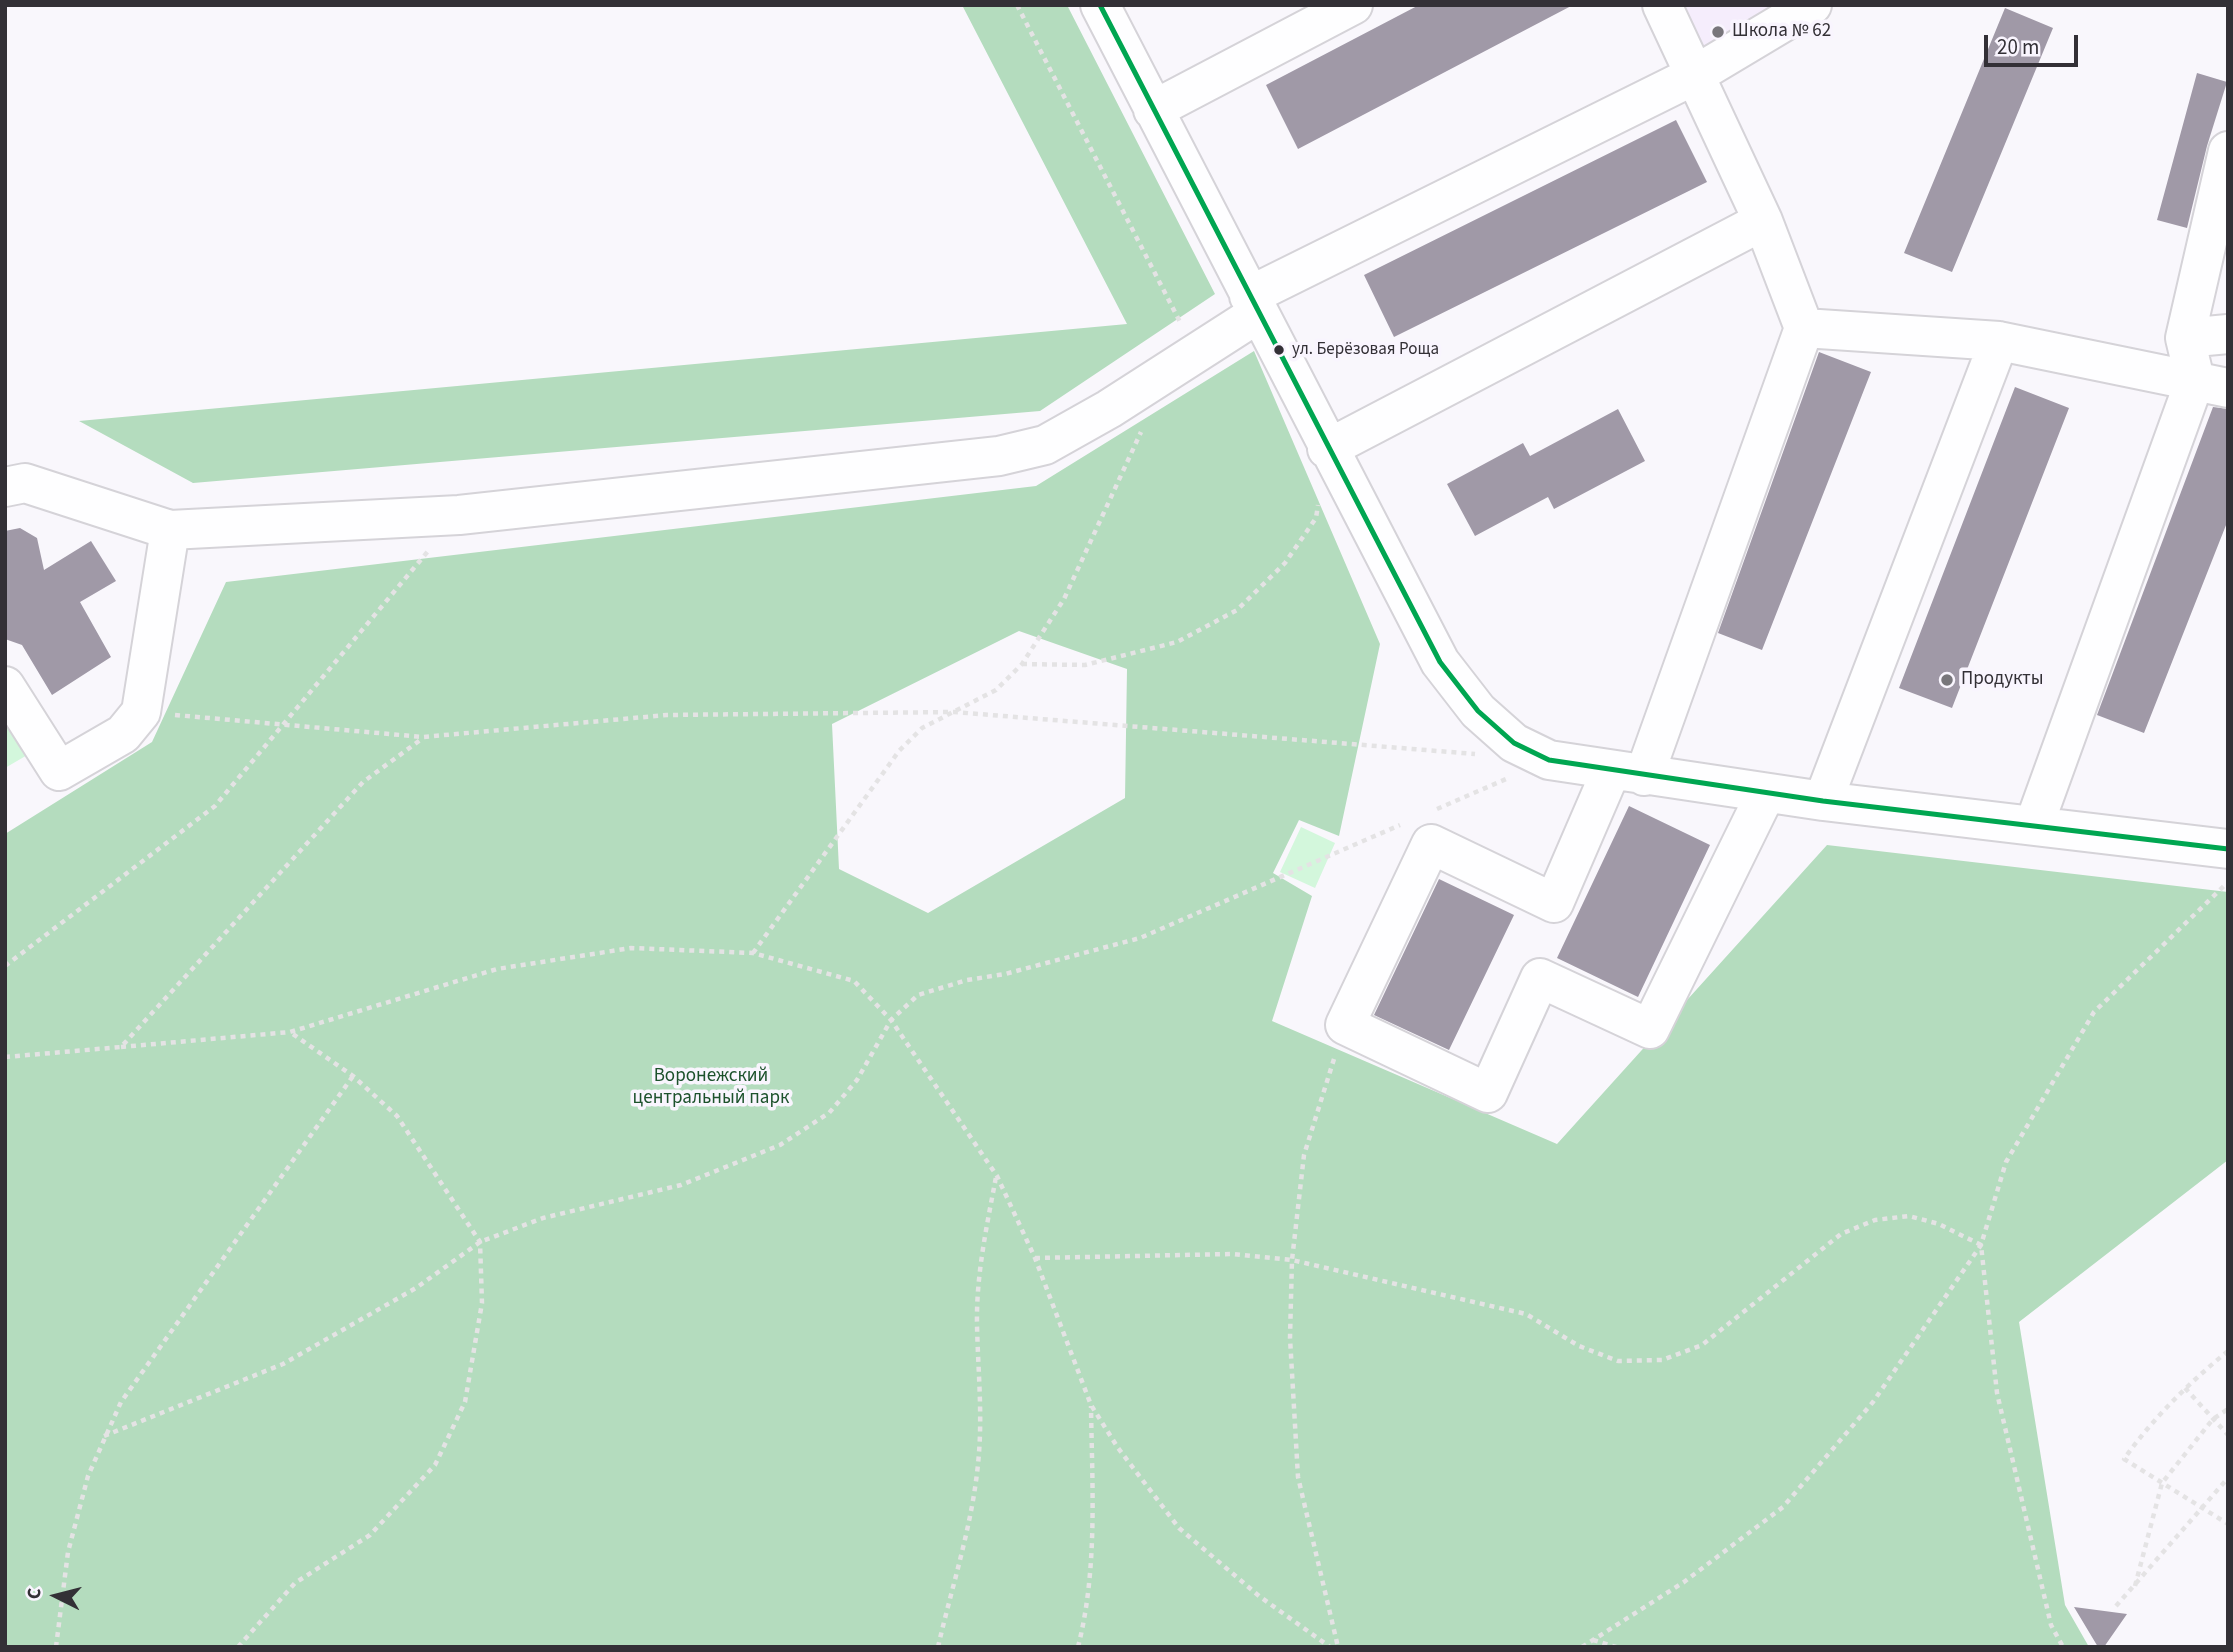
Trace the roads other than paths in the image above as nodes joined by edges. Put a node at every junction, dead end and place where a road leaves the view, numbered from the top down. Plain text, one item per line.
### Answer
1 (1100, 5) edge
2 (1353, 5) edge
3 (1662, 5) edge
4 (1808, 7) edge
5 (1695, 75) junction
6 (1153, 110) junction
7 (2228, 152) edge
8 (1763, 221) junction
9 (1253, 305) junction
10 (1804, 328) junction
11 (2228, 334) edge
12 (2185, 338) junction
13 (1999, 341) junction
14 (2212, 384) edge
15 (1327, 449) junction
16 (5, 487) edge
17 (170, 530) junction
18 (5, 685) edge
19 (1627, 773) junction
20 (1766, 793) junction
21 (1824, 801) junction
22 (2034, 825) junction
23 (2226, 853) edge

1 - 6 street
2 - 6 street
3 - 5 street
4 - 5 street
5 - 8 street
5 - 9 street
6 - 9 street
7 - 12 street
8 - 10 street
8 - 15 street
9 - 15 street
9 - 17 street
10 - 13 street
10 - 19 street
11 - 12 street
12 - 14 street
13 - 14 street
13 - 21 street
14 - 22 street
15 - 19 street
16 - 17 street
17 - 18 street
19 - 20 street
19 - 20 street
20 - 21 street
21 - 22 street
22 - 23 street

